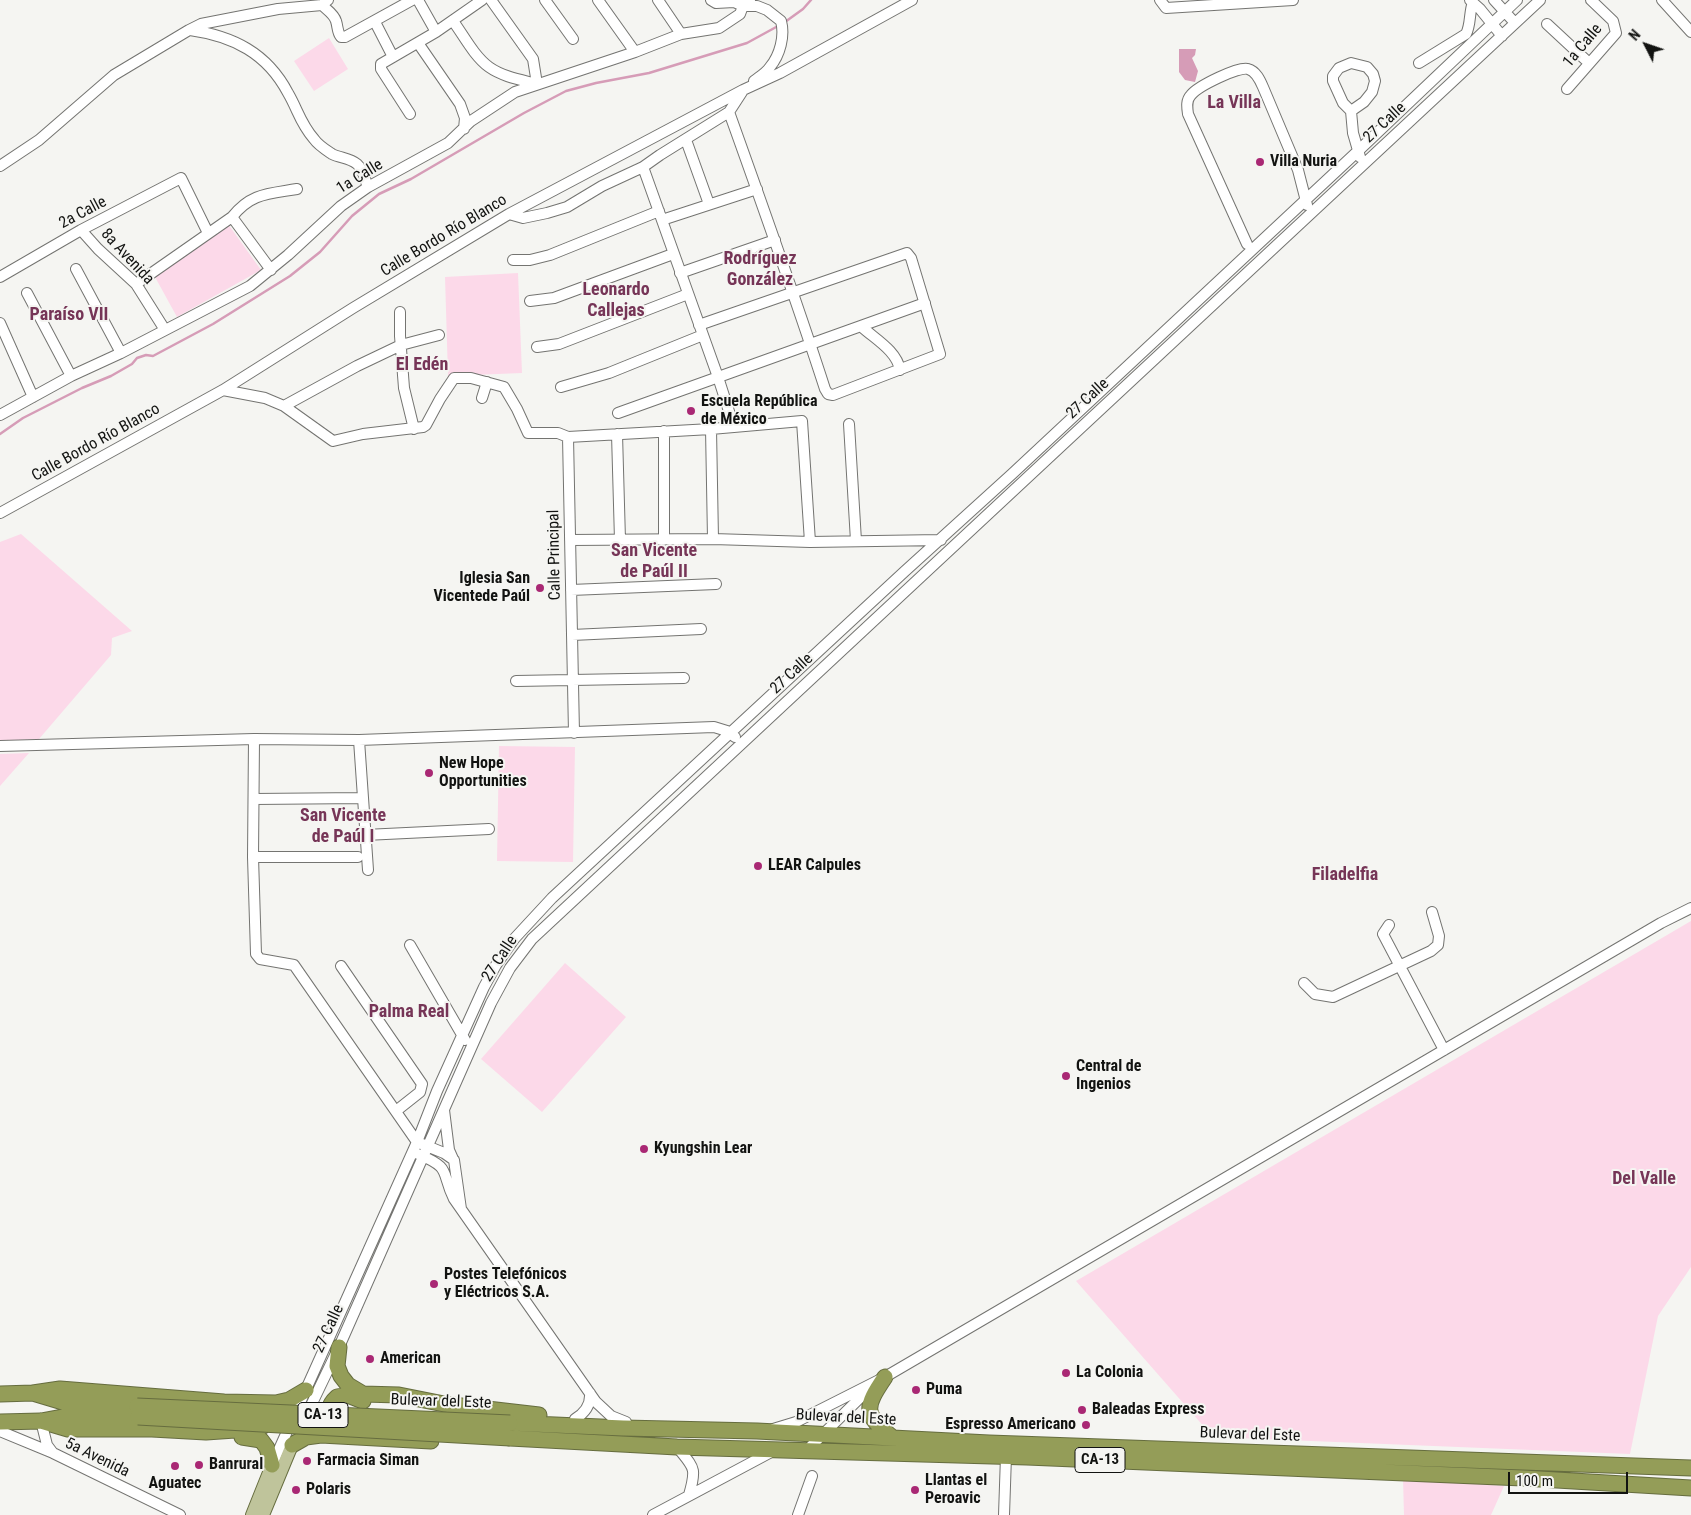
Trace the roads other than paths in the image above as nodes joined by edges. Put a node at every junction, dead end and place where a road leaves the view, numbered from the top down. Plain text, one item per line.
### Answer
1 (412, 0) edge
2 (418, 0) edge
3 (482, 0) edge
4 (491, 0) edge
5 (545, 0) edge
6 (598, 0) edge
7 (658, 0) edge
8 (711, 0) edge
9 (912, 0) edge
10 (1160, 0) edge
11 (1293, 0) edge
12 (1494, 0) edge
13 (1517, 0) edge
14 (1540, 0) edge
15 (1592, 0) edge
16 (1662, 0) edge
17 (1471, 1) edge
18 (325, 3) edge
19 (747, 3) edge
20 (276, 4) edge
21 (1504, 12) junction
22 (1691, 15) edge
23 (453, 21) junction
24 (375, 22) junction
25 (1515, 23) junction
26 (1683, 23) junction
27 (1492, 24) junction
28 (1547, 24) dead end
29 (189, 30) junction
30 (436, 32) junction
31 (1691, 32) edge
32 (680, 34) junction
33 (1502, 36) junction
34 (573, 39) dead end
35 (418, 43) junction
36 (635, 52) junction
37 (394, 57) junction
38 (1419, 63) dead end
39 (1589, 63) junction
40 (537, 84) junction
41 (1567, 89) dead end
42 (743, 90) junction
43 (1350, 111) junction
44 (729, 112) junction
45 (410, 114) dead end
46 (464, 129) junction
47 (686, 140) junction
48 (1358, 151) junction
49 (0, 166) edge
50 (1362, 166) junction
51 (643, 167) junction
52 (1298, 170) junction
53 (368, 187) junction
54 (297, 188) dead end
55 (756, 189) junction
56 (1315, 192) junction
57 (1306, 199) junction
58 (1325, 201) junction
59 (709, 204) junction
60 (509, 214) junction
61 (660, 215) junction
62 (1309, 216) junction
63 (232, 217) junction
64 (81, 230) junction
65 (208, 233) junction
66 (775, 240) junction
67 (1247, 244) dead end
68 (673, 254) junction
69 (513, 260) dead end
70 (76, 269) dead end
71 (271, 270) junction
72 (680, 273) junction
73 (0, 277) edge
74 (136, 284) junction
75 (27, 292) dead end
76 (793, 293) junction
77 (688, 294) junction
78 (530, 301) dead end
79 (925, 304) junction
80 (400, 312) dead end
81 (0, 323) edge
82 (862, 327) junction
83 (165, 330) junction
84 (701, 330) junction
85 (439, 335) dead end
86 (1154, 341) junction
87 (401, 345) junction
88 (810, 345) junction
89 (536, 347) dead end
90 (121, 353) junction
91 (1161, 354) junction
92 (900, 370) junction
93 (71, 376) junction
94 (718, 376) junction
95 (487, 382) junction
96 (561, 387) dead end
97 (223, 390) junction
98 (33, 397) junction
99 (482, 398) dead end
100 (284, 406) junction
101 (618, 413) dead end
102 (0, 415) edge
103 (849, 424) dead end
104 (734, 427) junction
105 (711, 428) junction
106 (414, 429) junction
107 (664, 431) junction
108 (617, 434) junction
109 (568, 437) junction
110 (0, 513) edge
111 (713, 539) junction
112 (570, 540) junction
113 (620, 540) junction
114 (664, 540) junction
115 (938, 540) junction
116 (960, 540) junction
117 (856, 541) junction
118 (810, 542) junction
119 (716, 584) dead end
120 (571, 590) junction
121 (701, 629) dead end
122 (572, 635) junction
123 (684, 678) dead end
124 (572, 679) junction
125 (516, 681) dead end
126 (574, 733) junction
127 (730, 734) junction
128 (254, 739) junction
129 (359, 740) junction
130 (742, 742) junction
131 (0, 746) edge
132 (363, 798) junction
133 (254, 799) junction
134 (489, 829) dead end
135 (365, 835) junction
136 (253, 857) junction
137 (358, 857) dead end
138 (368, 870) dead end
139 (1691, 908) edge
140 (1432, 912) dead end
141 (527, 925) junction
142 (1389, 925) dead end
143 (537, 934) junction
144 (410, 945) dead end
145 (506, 950) junction
146 (514, 963) junction
147 (1400, 965) junction
148 (341, 966) dead end
149 (1304, 983) dead end
150 (463, 1036) junction
151 (470, 1049) junction
152 (1444, 1050) junction
153 (444, 1108) junction
154 (396, 1110) junction
155 (417, 1142) junction
156 (429, 1146) junction
157 (413, 1152) junction
158 (424, 1156) junction
159 (454, 1160) junction
160 (461, 1209) junction
161 (339, 1347) junction
162 (881, 1380) junction
163 (306, 1390) junction
164 (33, 1393) junction
165 (590, 1393) junction
166 (0, 1394) edge
167 (254, 1402) junction
168 (444, 1404) junction
169 (137, 1412) junction
170 (575, 1419) junction
171 (40, 1421) junction
172 (0, 1422) edge
173 (626, 1422) junction
174 (648, 1428) junction
175 (510, 1430) junction
176 (0, 1431) edge
177 (206, 1432) junction
178 (757, 1432) junction
179 (822, 1435) junction
180 (354, 1438) junction
181 (630, 1444) junction
182 (292, 1445) junction
183 (893, 1446) junction
184 (677, 1447) junction
185 (777, 1449) junction
186 (806, 1451) junction
187 (53, 1453) junction
188 (1006, 1456) junction
189 (272, 1465) junction
190 (1651, 1467) junction
191 (1691, 1468) edge
192 (812, 1476) dead end
193 (1648, 1486) junction
194 (1691, 1488) edge
195 (689, 1495) junction
196 (180, 1515) edge
197 (252, 1515) edge
198 (263, 1515) edge
199 (653, 1515) edge
200 (798, 1515) edge
201 (1004, 1515) edge

1 - 24 street
2 - 30 street
3 - 23 street
4 - 40 street
5 - 34 street
6 - 36 street
7 - 32 street
8 - 19 street
9 - 42 street, Calle Bordo Río Blanco
10 - 11 street
12 - 21 street
13 - 21 street, 27 Calle
14 - 25 street, 27 Calle
15 - 39 street, 1a Calle
16 - 26 street
17 - 27 street
17 - 38 street
18 - 20 street
18 - 24 street
19 - 32 street, 1a Calle
19 - 42 street
20 - 29 street
21 - 25 street
21 - 27 street, 27 Calle
22 - 26 street
23 - 30 street
23 - 40 street
24 - 37 street
25 - 33 street, 27 Calle
26 - 31 street
27 - 33 street
27 - 48 street, 27 Calle
28 - 39 street
29 - 49 street
29 - 53 street
30 - 35 street
32 - 36 street, 1a Calle
33 - 50 street, 27 Calle
35 - 37 street
35 - 46 street
36 - 40 street, 1a Calle
37 - 45 street
39 - 41 street, 1a Calle
40 - 46 street, 1a Calle
42 - 44 street
42 - 60 street, Calle Bordo Río Blanco
43 - 43 street
43 - 48 street
44 - 47 street
44 - 55 street
46 - 53 street, 1a Calle
47 - 51 street
47 - 59 street
48 - 50 street
48 - 56 street, 27 Calle
50 - 58 street, 27 Calle
51 - 60 street
51 - 61 street
52 - 56 street
52 - 57 street
52 - 67 street
53 - 71 street, 1a Calle
54 - 63 street
55 - 59 street
55 - 66 street
56 - 57 street, 27 Calle
56 - 58 street
57 - 62 street
57 - 86 street, 27 Calle
58 - 62 street, 27 Calle
59 - 61 street
60 - 97 street, Calle Bordo Río Blanco
61 - 68 street
61 - 69 street
62 - 91 street, 27 Calle
63 - 65 street
63 - 71 street
64 - 65 street, 2a Calle
64 - 73 street, 2a Calle
64 - 74 street, 8a Avenida
65 - 74 street
66 - 72 street
66 - 76 street
68 - 72 street
68 - 78 street
70 - 90 street
71 - 83 street, 1a Calle
72 - 77 street
74 - 83 street, 8a Avenida
75 - 93 street
76 - 79 street
76 - 84 street
76 - 88 street
77 - 84 street
77 - 89 street
79 - 82 street
79 - 92 street
80 - 87 street
81 - 98 street
82 - 88 street
82 - 92 street
83 - 90 street, 1a Calle
84 - 94 street
84 - 96 street
85 - 87 street
86 - 91 street
86 - 115 street, 27 Calle
87 - 100 street
87 - 106 street
88 - 92 street
88 - 94 street
90 - 93 street, 1a Calle
91 - 116 street, 27 Calle
93 - 98 street, 1a Calle
94 - 101 street
94 - 104 street
95 - 99 street
95 - 106 street
95 - 109 street
97 - 100 street
97 - 110 street, Calle Bordo Río Blanco
98 - 102 street, 1a Calle
100 - 106 street
103 - 117 street
104 - 105 street
104 - 118 street
105 - 107 street
105 - 111 street
107 - 108 street
107 - 114 street
108 - 109 street
108 - 113 street
109 - 112 street, Calle Principal
111 - 114 street
111 - 118 street
112 - 113 street
112 - 120 street, Calle Principal
113 - 114 street
115 - 116 street
115 - 117 street
115 - 127 street, 27 Calle
116 - 130 street, 27 Calle
117 - 118 street
119 - 120 street
120 - 122 street, Calle Principal
121 - 122 street
122 - 124 street, Calle Principal
123 - 124 street
124 - 125 street
124 - 126 street, Calle Principal
126 - 127 street
126 - 129 street
127 - 130 street
127 - 141 street, 27 Calle
128 - 129 street
128 - 131 street
128 - 133 street
129 - 132 street
130 - 143 street, 27 Calle
132 - 133 street
132 - 135 street
133 - 136 street
134 - 135 street
135 - 138 street
136 - 137 street
136 - 154 street
139 - 152 street
140 - 147 street
141 - 143 street
141 - 145 street, 27 Calle
142 - 147 street
143 - 146 street, 27 Calle
144 - 150 street
145 - 146 street
145 - 150 street, 27 Calle
146 - 151 street, 27 Calle
147 - 149 street
147 - 152 street
148 - 154 street
150 - 151 street
150 - 155 street, 27 Calle
151 - 153 street, 27 Calle
152 - 162 street
153 - 156 street, 27 Calle
153 - 159 street
154 - 155 street
155 - 156 street
155 - 157 street, 27 Calle
156 - 158 street, 27 Calle
156 - 159 street
157 - 158 street
157 - 163 street, 27 Calle
158 - 160 street
158 - 161 street, 27 Calle
159 - 160 street
160 - 165 street
161 - 168 highway
161 - 182 street, 27 Calle
162 - 178 street
162 - 179 street
162 - 183 highway
163 - 167 highway
163 - 189 street, 27 Calle
164 - 166 highway, Bulevar del Este / CA-13
164 - 167 highway
164 - 169 highway, Bulevar del Este / CA-13
165 - 170 street
165 - 173 street
167 - 177 highway
168 - 170 highway
168 - 180 highway
169 - 171 highway, Bulevar del Este / CA-13
169 - 175 highway, Bulevar del Este / CA-13, bridge
170 - 173 highway
171 - 172 highway, Bulevar del Este / CA-13
171 - 177 highway
171 - 187 street
173 - 174 highway
174 - 175 highway, Bulevar del Este / CA-13
174 - 178 highway, Bulevar del Este / CA-13
175 - 181 highway, Bulevar del Este / CA-13
176 - 187 street, 5a Avenida
177 - 189 highway
178 - 179 highway, Bulevar del Este / CA-13
179 - 183 highway, Bulevar del Este / CA-13
179 - 186 street
180 - 181 highway
180 - 182 highway
181 - 184 highway, Bulevar del Este / CA-13
182 - 198 main road, 27 Calle
183 - 186 highway, Bulevar del Este / CA-13
183 - 188 highway, Bulevar del Este / CA-13
183 - 190 highway, Bulevar del Este / CA-13
184 - 185 highway, Bulevar del Este / CA-13
184 - 195 street
185 - 186 highway, Bulevar del Este / CA-13
185 - 195 street
187 - 196 street, 5a Avenida
188 - 193 highway, Bulevar del Este / CA-13
188 - 201 street
189 - 197 main road, 27 Calle
190 - 191 highway, Bulevar del Este / CA-13
190 - 193 highway
192 - 200 street
193 - 194 highway, Bulevar del Este / CA-13
195 - 199 street

